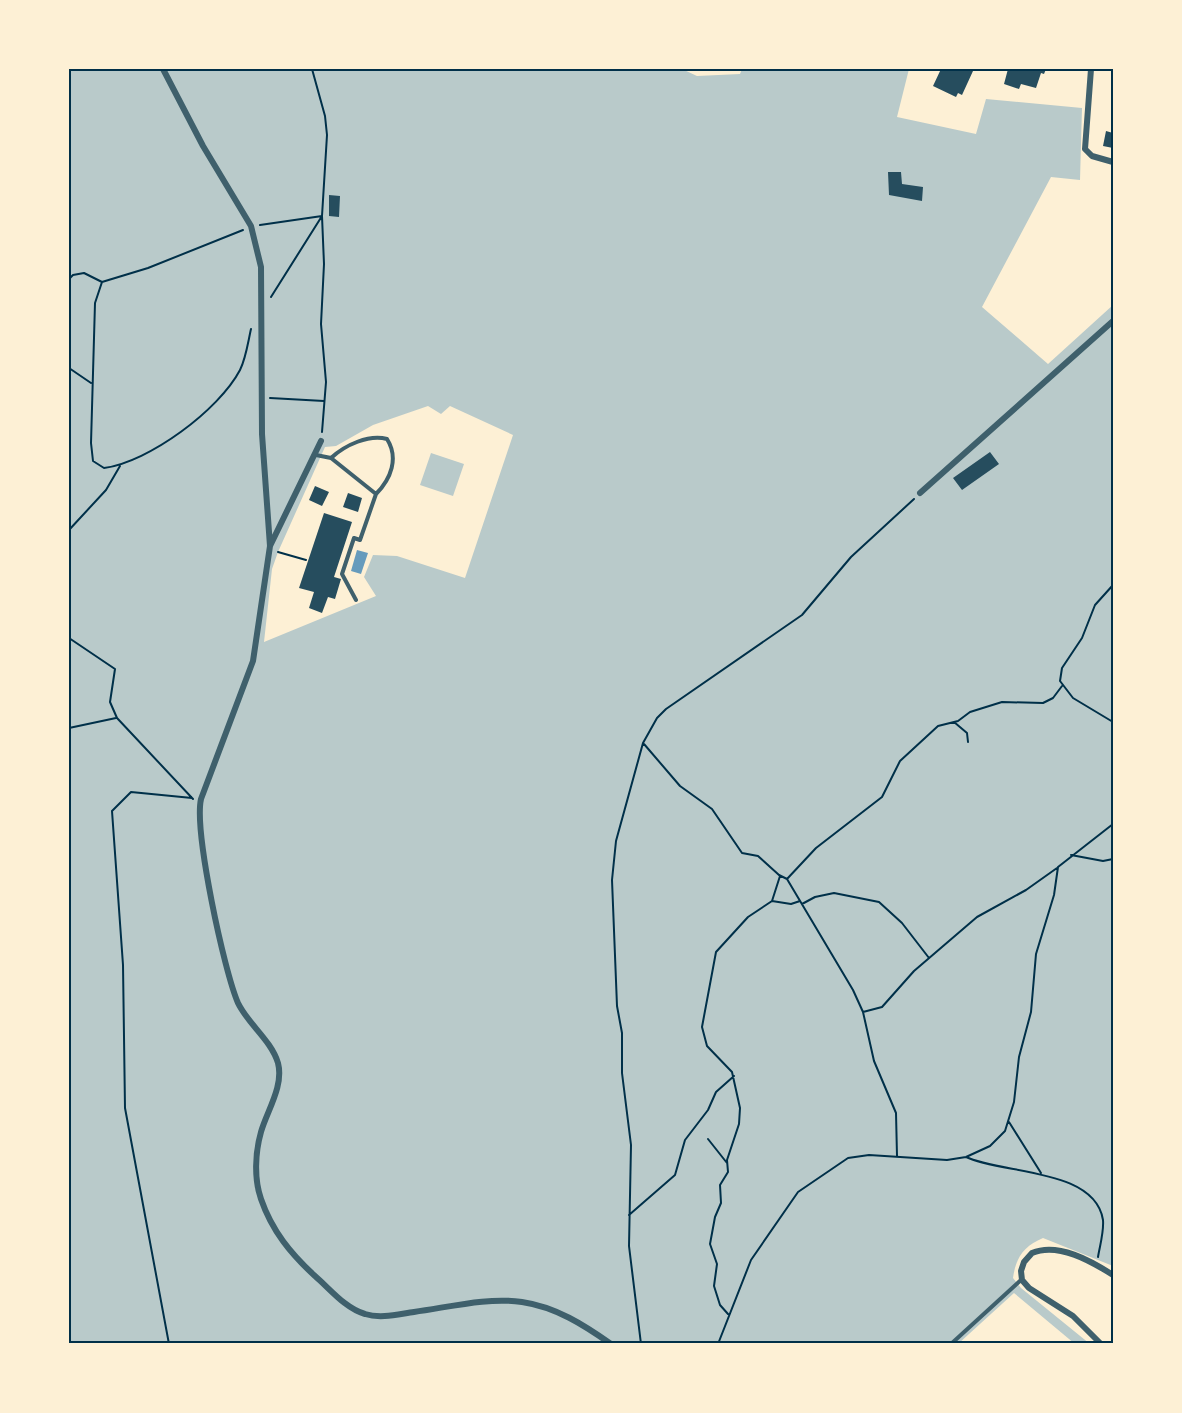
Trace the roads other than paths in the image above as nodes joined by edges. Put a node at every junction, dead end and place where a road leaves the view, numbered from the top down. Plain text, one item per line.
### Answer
1 (163, 69) edge
2 (1091, 69) edge
3 (1113, 162) edge
4 (1113, 321) edge
5 (321, 441) road end
6 (316, 455) junction
7 (331, 458) junction
8 (376, 494) junction
9 (920, 494) road end
10 (270, 548) junction
11 (356, 600) dead end
12 (1113, 1275) edge
13 (1022, 1280) junction
14 (611, 1344) edge
15 (951, 1344) edge
16 (1101, 1344) edge

1 - 10 street
2 - 3 street
4 - 9 street
5 - 6 street
6 - 7 lane
6 - 10 street
7 - 8 lane
7 - 8 lane
8 - 11 lane
10 - 14 street
12 - 13 street
13 - 15 lane
13 - 16 street

